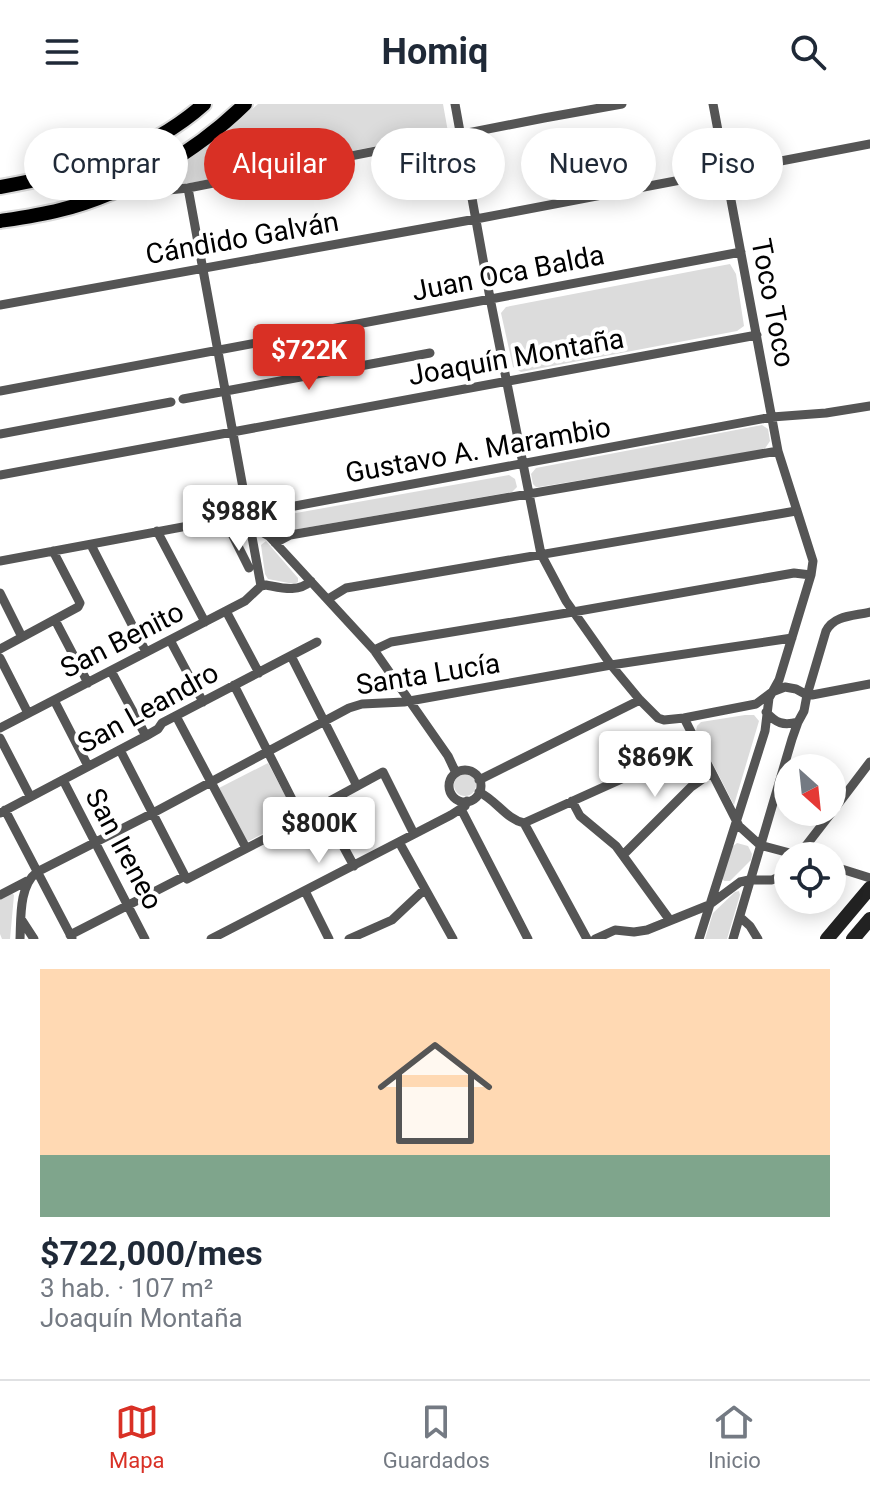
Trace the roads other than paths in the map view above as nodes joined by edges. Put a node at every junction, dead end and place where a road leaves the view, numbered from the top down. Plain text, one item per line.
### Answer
1 (204, 104) edge
2 (245, 104) edge
3 (455, 104) edge
4 (541, 104) edge
5 (622, 104) edge
6 (713, 104) edge
7 (544, 118) junction
8 (460, 128) edge
9 (492, 128) edge
10 (718, 128) edge
11 (870, 144) edge
12 (188, 150) edge
13 (371, 152) edge
14 (783, 160) edge
15 (672, 181) edge
16 (0, 187) edge
17 (188, 188) joint
18 (89, 200) edge
19 (473, 200) edge
20 (731, 200) edge
21 (476, 219) junction
22 (0, 221) edge
23 (741, 252) junction
24 (202, 267) junction
25 (490, 298) junction
26 (0, 305) edge
27 (757, 335) junction
28 (218, 350) junction
29 (430, 353) dead end
30 (506, 381) junction
31 (225, 390) junction
32 (0, 391) edge
33 (183, 399) dead end
34 (171, 402) dead end
35 (870, 406) edge
36 (772, 417) junction
37 (233, 432) junction
38 (0, 434) edge
39 (778, 451) junction
40 (523, 464) junction
41 (0, 475) edge
42 (529, 495) junction
43 (796, 511) junction
44 (249, 514) junction
45 (224, 518) junction
46 (252, 529) junction
47 (157, 531) junction
48 (275, 543) junction
49 (91, 545) junction
50 (53, 551) junction
51 (541, 554) junction
52 (1, 557) edge
53 (249, 568) dead end
54 (811, 575) junction
55 (311, 581) junction
56 (261, 586) junction
57 (0, 593) edge
58 (328, 599) junction
59 (226, 611) junction
60 (573, 612) junction
61 (870, 612) edge
62 (55, 620) junction
63 (205, 622) junction
64 (22, 637) junction
65 (792, 638) junction
66 (170, 640) junction
67 (317, 642) dead end
68 (0, 649) edge
69 (374, 650) junction
70 (146, 652) junction
71 (291, 656) junction
72 (0, 658) edge
73 (611, 665) junction
74 (111, 671) junction
75 (259, 673) junction
76 (88, 683) junction
77 (870, 684) edge
78 (234, 685) junction
79 (772, 692) junction
80 (807, 695) junction
81 (54, 700) junction
82 (640, 700) junction
83 (410, 701) junction
84 (203, 702) junction
85 (756, 704) junction
86 (28, 713) junction
87 (766, 713) junction
88 (176, 716) junction
89 (684, 718) junction
90 (325, 720) junction
91 (798, 722) junction
92 (0, 728) edge
93 (146, 736) junction
94 (0, 738) edge
95 (697, 745) junction
96 (120, 750) junction
97 (267, 751) junction
98 (870, 762) edge
99 (88, 766) junction
100 (456, 773) junction
101 (711, 773) junction
102 (63, 780) junction
103 (479, 780) junction
104 (211, 781) junction
105 (357, 786) junction
106 (450, 792) junction
107 (479, 792) junction
108 (846, 794) edge
109 (30, 796) junction
110 (572, 801) junction
111 (464, 805) junction
112 (323, 809) junction
113 (3, 811) edge
114 (153, 813) junction
115 (451, 815) junction
116 (302, 819) junction
117 (736, 822) junction
118 (524, 823) junction
119 (414, 834) junction
120 (95, 841) junction
121 (399, 842) junction
122 (760, 845) junction
123 (246, 848) junction
124 (774, 849) edge
125 (623, 855) junction
126 (354, 866) junction
127 (846, 870) edge
128 (37, 872) junction
129 (185, 876) junction
130 (870, 878) edge
131 (774, 879) edge
132 (749, 880) junction
133 (27, 881) junction
134 (870, 888) edge
135 (425, 889) junction
136 (305, 891) junction
137 (0, 895) edge
138 (129, 905) junction
139 (709, 905) junction
140 (740, 917) junction
141 (21, 919) junction
142 (669, 919) junction
143 (870, 919) edge
144 (71, 937) edge
145 (20, 939) edge
146 (34, 939) edge
147 (145, 939) edge
148 (211, 939) edge
149 (329, 939) edge
150 (349, 939) edge
151 (453, 939) edge
152 (528, 939) edge
153 (587, 939) edge
154 (595, 939) edge
155 (699, 939) edge
156 (733, 939) edge
157 (758, 939) edge
158 (827, 939) edge
159 (853, 939) edge

1 - 16 main road
2 - 12 main road
3 - 8 street
4 - 7 street
5 - 7 street
6 - 10 street, Toco Toco
7 - 9 street
11 - 14 street, Cándido Galván
13 - 17 street
15 - 21 street, Cándido Galván
17 - 24 street
18 - 22 main road
19 - 21 street
20 - 23 street, Toco Toco
21 - 24 street, Cándido Galván
21 - 25 street
23 - 25 street, Juan Oca Balda
23 - 27 street, Toco Toco
24 - 26 street, Cándido Galván
24 - 28 street
25 - 28 street, Juan Oca Balda
25 - 30 street
27 - 30 street, Joaquín Montaña
27 - 36 street, Toco Toco
28 - 31 street
28 - 32 street, Juan Oca Balda
29 - 31 street
30 - 37 street, Joaquín Montaña
30 - 40 street
31 - 33 street
31 - 37 street
34 - 38 street
35 - 36 street, Gustavo A. Marambio
36 - 39 street, Toco Toco
36 - 40 street, Gustavo A. Marambio
37 - 41 street, Joaquín Montaña
37 - 44 street
39 - 42 street
39 - 43 street, Toco Toco
40 - 42 street
40 - 44 street, Gustavo A. Marambio
42 - 48 street
42 - 51 street
43 - 51 street
43 - 54 street, Toco Toco
44 - 45 street, Gustavo A. Marambio
44 - 46 street
45 - 47 street, Gustavo A. Marambio
45 - 53 street
46 - 48 street
46 - 56 street
47 - 49 street, Gustavo A. Marambio
47 - 63 street
48 - 55 street
49 - 50 street, Gustavo A. Marambio
49 - 70 street
50 - 52 street, Gustavo A. Marambio
50 - 62 street
51 - 58 street
51 - 60 street
54 - 60 street
54 - 65 street
55 - 56 street
55 - 58 street
56 - 59 street, San Benito
57 - 64 street
58 - 69 street
59 - 63 street, San Benito
59 - 75 street
60 - 69 street
60 - 73 street
61 - 80 street
62 - 64 street
62 - 76 street
63 - 66 street, San Benito
64 - 68 street
65 - 73 street, Santa Lucía
65 - 79 street
66 - 70 street, San Benito
66 - 84 street
67 - 71 street, San Leandro
69 - 83 street
70 - 74 street, San Benito
71 - 75 street, San Leandro
71 - 90 street
72 - 86 street
73 - 82 street
73 - 83 street, Santa Lucía
74 - 76 street, San Benito
74 - 93 street
75 - 78 street, San Leandro
76 - 81 street, San Benito
77 - 80 street
78 - 84 street, San Leandro
78 - 97 street
79 - 80 street
79 - 85 street
79 - 87 street
80 - 91 street
81 - 86 street, San Benito
81 - 99 street, San Ireneo
82 - 89 street
82 - 103 street
83 - 90 street, Santa Lucía
83 - 100 street
84 - 88 street, San Leandro
85 - 87 street
85 - 89 street
86 - 92 street, San Benito
87 - 91 street
87 - 117 street
88 - 93 street, San Leandro
88 - 104 street
89 - 95 street
90 - 97 street, Santa Lucía
90 - 105 street
91 - 122 street
93 - 96 street, San Leandro
94 - 109 street
95 - 101 street
95 - 110 street
96 - 99 street, San Leandro
96 - 114 street
97 - 104 street, Santa Lucía
97 - 116 street
98 - 108 street
99 - 102 street, San Leandro
100 - 103 street
100 - 106 street
101 - 117 street
101 - 125 street
102 - 109 street, San Leandro
102 - 120 street, San Ireneo
103 - 107 street
104 - 114 street, Santa Lucía
104 - 123 street
105 - 112 street
105 - 119 street
106 - 111 street
106 - 115 street
107 - 111 street
107 - 118 street
109 - 113 street, San Leandro
110 - 118 street
110 - 125 street
111 - 115 street
111 - 152 street
112 - 116 street
112 - 126 street
113 - 128 street
114 - 120 street, Santa Lucía
114 - 129 street
115 - 119 street
116 - 123 street
117 - 122 street
117 - 139 street
118 - 153 street
119 - 121 street
120 - 128 street, Santa Lucía
120 - 138 street, San Ireneo
121 - 126 street
121 - 135 street
122 - 124 street
122 - 132 street
123 - 129 street
125 - 142 street
126 - 136 street
127 - 130 street
128 - 133 street, Santa Lucía
128 - 144 street
129 - 138 street
131 - 132 street
132 - 139 street
132 - 140 street
133 - 137 street, Santa Lucía
133 - 141 street
134 - 158 main road
135 - 150 street
135 - 151 street
136 - 148 street
136 - 149 street
138 - 144 street
138 - 147 street, San Ireneo
139 - 142 street
139 - 155 street
140 - 156 street
140 - 157 street
141 - 145 street
141 - 146 street
142 - 154 street
143 - 159 main road

